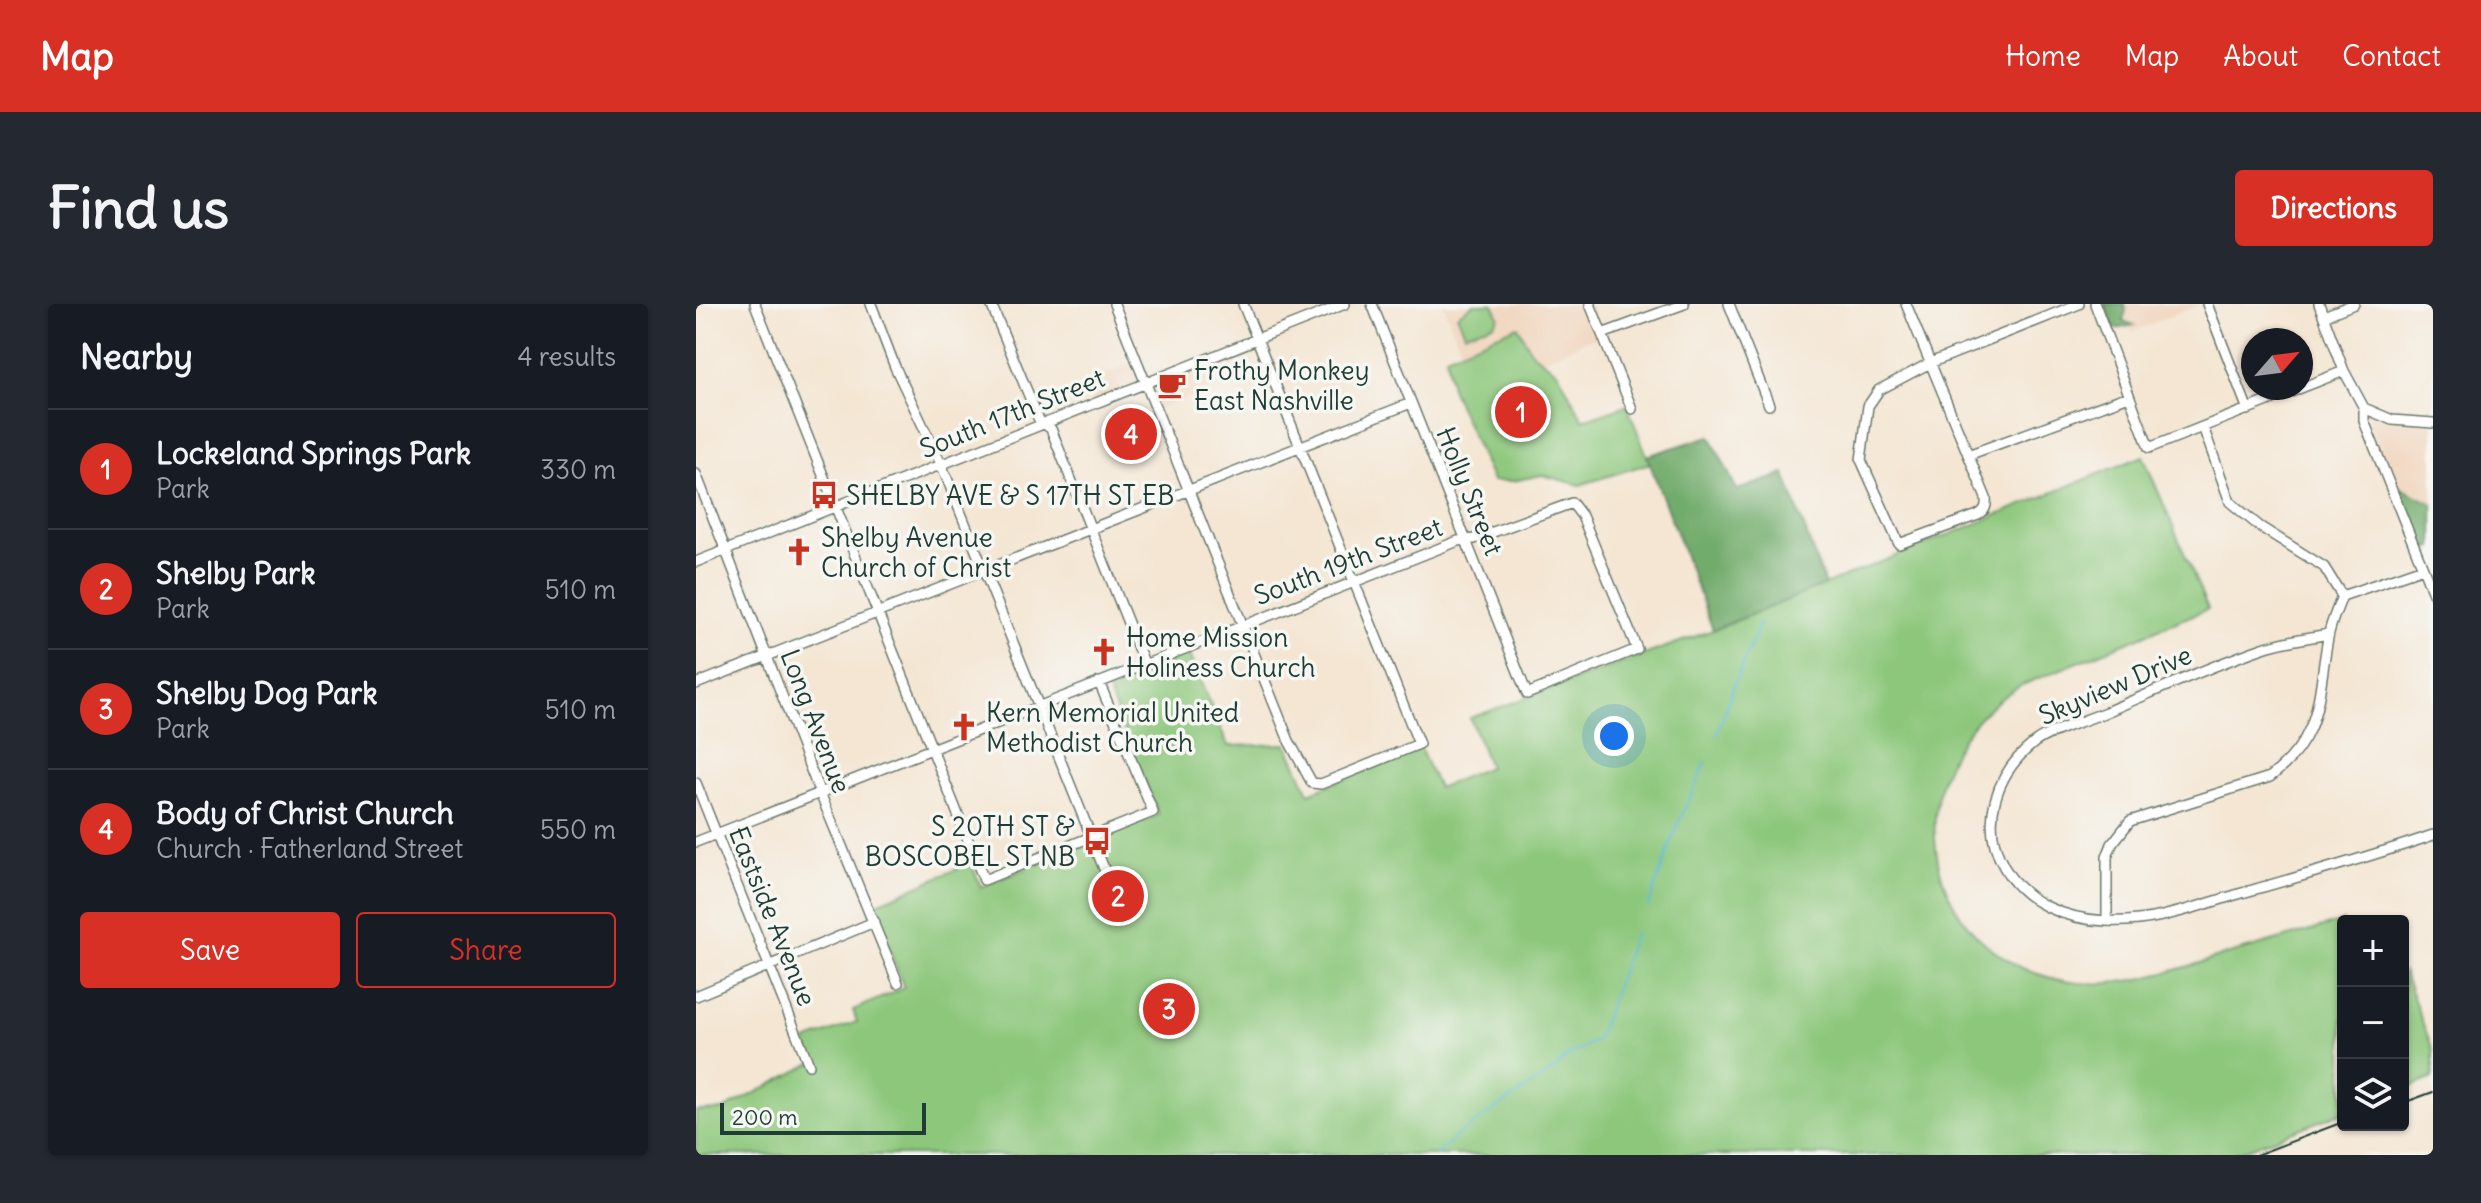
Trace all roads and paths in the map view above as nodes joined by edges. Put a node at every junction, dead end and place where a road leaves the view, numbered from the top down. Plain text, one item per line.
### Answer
1 (755, 304) edge
2 (871, 304) edge
3 (991, 304) edge
4 (1114, 304) edge
5 (1243, 304) edge
6 (1345, 304) edge
7 (1372, 304) edge
8 (1590, 304) edge
9 (1684, 304) edge
10 (1729, 304) edge
11 (1906, 304) edge
12 (2079, 304) edge
13 (2095, 304) edge
14 (2207, 304) edge
15 (2319, 304) edge
16 (2354, 304) edge
17 (2324, 316) junction
18 (1602, 334) junction
19 (1256, 339) junction
20 (1930, 363) junction
21 (2344, 371) junction
22 (1144, 383) junction
23 (2129, 396) junction
24 (1411, 403) junction
25 (1769, 405) dead end
26 (2364, 408) junction
27 (1632, 409) dead end
28 (2248, 410) junction
29 (1045, 423) junction
30 (2433, 423) edge
31 (2203, 427) junction
32 (1299, 447) junction
33 (1968, 455) junction
34 (942, 466) junction
35 (696, 474) edge
36 (1187, 491) junction
37 (836, 508) junction
38 (1091, 528) junction
39 (1467, 540) junction
40 (726, 550) junction
41 (696, 562) edge
42 (2423, 568) junction
43 (985, 571) junction
44 (1353, 582) junction
45 (2433, 593) edge
46 (2342, 596) junction
47 (878, 613) junction
48 (1242, 625) junction
49 (2328, 634) junction
50 (767, 657) junction
51 (1144, 663) junction
52 (1099, 682) junction
53 (696, 684) edge
54 (1527, 694) joint
55 (1039, 706) junction
56 (931, 749) junction
57 (696, 783) edge
58 (820, 794) junction
59 (717, 834) junction
60 (2433, 835) edge
61 (1091, 837) junction
62 (696, 842) edge
63 (1113, 891) dead end
64 (2107, 921) junction
65 (874, 922) junction
66 (769, 965) junction
67 (898, 983) dead end
68 (696, 996) edge
69 (809, 1065) dead end

1 - 37 street
2 - 34 street
3 - 29 street
4 - 22 street
5 - 19 street
6 - 19 street, South 17th Street
7 - 24 street, Holly Street
8 - 18 street
9 - 18 street
10 - 25 street
11 - 20 street
12 - 20 street
13 - 23 street
14 - 28 street
15 - 17 street
16 - 17 street
17 - 21 street
18 - 27 street
19 - 22 street, South 17th Street
19 - 32 street
20 - 33 street
20 - 33 street
21 - 26 street
21 - 28 street
22 - 29 street, South 17th Street
22 - 36 street
23 - 31 street
23 - 33 street
24 - 32 street
24 - 39 street, Holly Street
26 - 30 street
26 - 42 street
28 - 31 street
29 - 34 street, South 17th Street
29 - 38 street
31 - 46 street
32 - 36 street
32 - 44 street
34 - 37 street, South 17th Street
34 - 43 street
35 - 40 street, Long Avenue
36 - 38 street
36 - 48 street
37 - 40 street, South 17th Street
37 - 47 street
38 - 43 street
38 - 51 street
39 - 44 street, South 19th Street
39 - 54 street, Holly Street
39 - 54 street, South 19th Street
40 - 41 street, South 17th Street
40 - 50 street, Long Avenue
42 - 45 street
42 - 46 street
43 - 47 street
43 - 55 street
44 - 48 street, South 19th Street
44 - 48 street
46 - 49 street
47 - 50 street
47 - 56 street
48 - 51 street, South 19th Street
49 - 64 street
49 - 64 street, Skyview Drive
50 - 53 street
50 - 58 street, Long Avenue
51 - 52 street, South 19th Street
52 - 55 street, South 19th Street
52 - 61 street
55 - 56 street, South 19th Street
55 - 61 street
56 - 58 street, South 19th Street
56 - 61 street
57 - 59 street, Eastside Avenue
58 - 59 street, South 19th Street
58 - 65 street, Long Avenue
59 - 62 street, South 19th Street
59 - 66 street, Eastside Avenue
60 - 64 street, Skyview Drive
61 - 63 street
65 - 66 street
65 - 67 street, Long Avenue
66 - 68 street
66 - 69 street, Eastside Avenue

